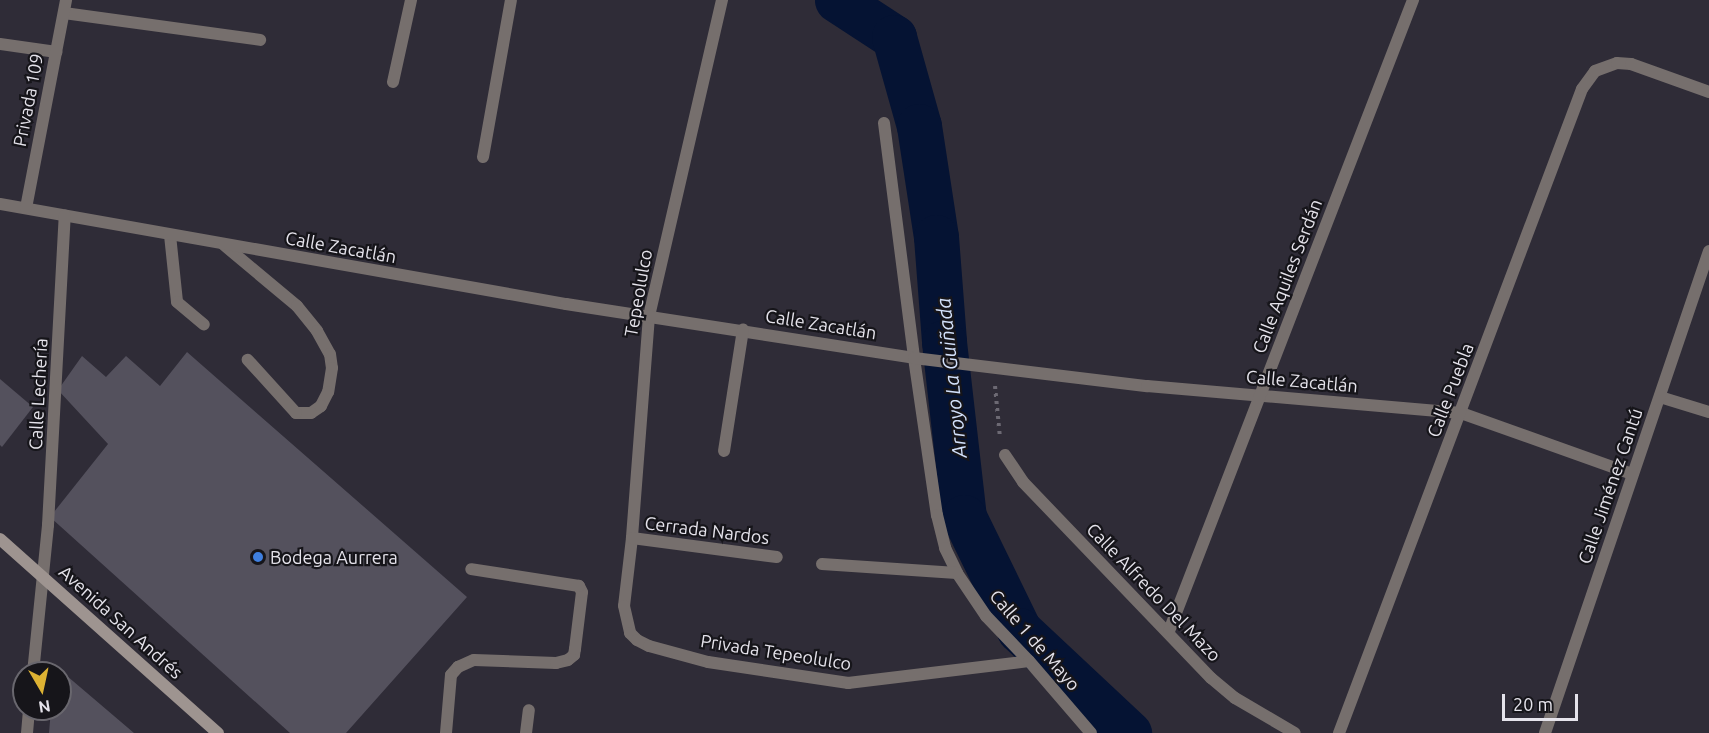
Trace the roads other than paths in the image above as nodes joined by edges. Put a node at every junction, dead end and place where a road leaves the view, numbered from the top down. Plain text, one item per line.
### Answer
1 (66, 0) edge
2 (411, 0) edge
3 (511, 0) edge
4 (722, 0) edge
5 (1413, 0) edge
6 (64, 13) junction
7 (260, 40) dead end
8 (0, 44) edge
9 (56, 52) junction
10 (393, 82) dead end
11 (1709, 92) edge
12 (884, 123) dead end
13 (483, 157) dead end
14 (0, 204) edge
15 (26, 208) junction
16 (65, 215) junction
17 (170, 235) junction
18 (225, 245) junction
19 (1709, 251) edge
20 (649, 316) junction
21 (204, 325) dead end
22 (743, 329) junction
23 (914, 358) junction
24 (248, 360) dead end
25 (1260, 396) junction
26 (1660, 397) junction
27 (1461, 412) junction
28 (1709, 412) edge
29 (724, 451) dead end
30 (1005, 455) road end
31 (1632, 474) junction
32 (632, 538) junction
33 (0, 539) edge
34 (777, 557) dead end
35 (822, 564) dead end
36 (471, 569) dead end
37 (957, 573) junction
38 (41, 575) junction
39 (1169, 632) junction
40 (630, 633) joint
41 (34, 661) edge
42 (1029, 661) junction
43 (529, 710) dead end
44 (205, 727) edge
45 (218, 733) edge
46 (446, 733) edge
47 (526, 733) edge
48 (1091, 733) edge
49 (1295, 733) edge
50 (1339, 733) edge
51 (1545, 733) edge

1 - 6 street, Privada 109
2 - 10 street
3 - 13 street
4 - 20 street, Tepeolulco
5 - 25 street, Calle Aquiles Serdán
6 - 7 street
6 - 9 street, Privada 109
8 - 9 street
9 - 15 street, Privada 109
11 - 27 street, Calle Puebla
12 - 23 street, Calle 1 de Mayo
14 - 15 street, Calle Zacatlán
15 - 16 street, Calle Zacatlán
16 - 17 street, Calle Zacatlán
16 - 38 street, Calle Lechería
17 - 18 street, Calle Zacatlán
17 - 21 street
18 - 20 street, Calle Zacatlán
18 - 24 street
19 - 26 street, Calle Jiménez Cantú
20 - 22 street, Calle Zacatlán
20 - 32 street, Tepeolulco
22 - 23 street, Calle Zacatlán
22 - 29 street
23 - 25 street, Calle Zacatlán
23 - 37 street, Calle 1 de Mayo
25 - 27 street, Calle Zacatlán
25 - 39 street, Calle Aquiles Serdán
26 - 28 street
26 - 31 street, Calle Jiménez Cantú
27 - 31 street, Calle Zacatlán
27 - 50 street, Calle Puebla
30 - 39 street, Calle Alfredo Del Mazo
31 - 51 street, Calle Jiménez Cantú
32 - 34 street, Cerrada Nardos
32 - 40 street, Tepeolulco
33 - 38 main road, Avenida San Andrés
35 - 37 street
36 - 46 street
37 - 42 street, Calle 1 de Mayo
38 - 41 street, Calle Lechería
38 - 44 main road, Avenida San Andrés
39 - 49 street, Calle Alfredo Del Mazo
40 - 42 street, Privada Tepeolulco
42 - 48 street, Calle 1 de Mayo
43 - 47 street
44 - 45 main road, Avenida San Andrés

